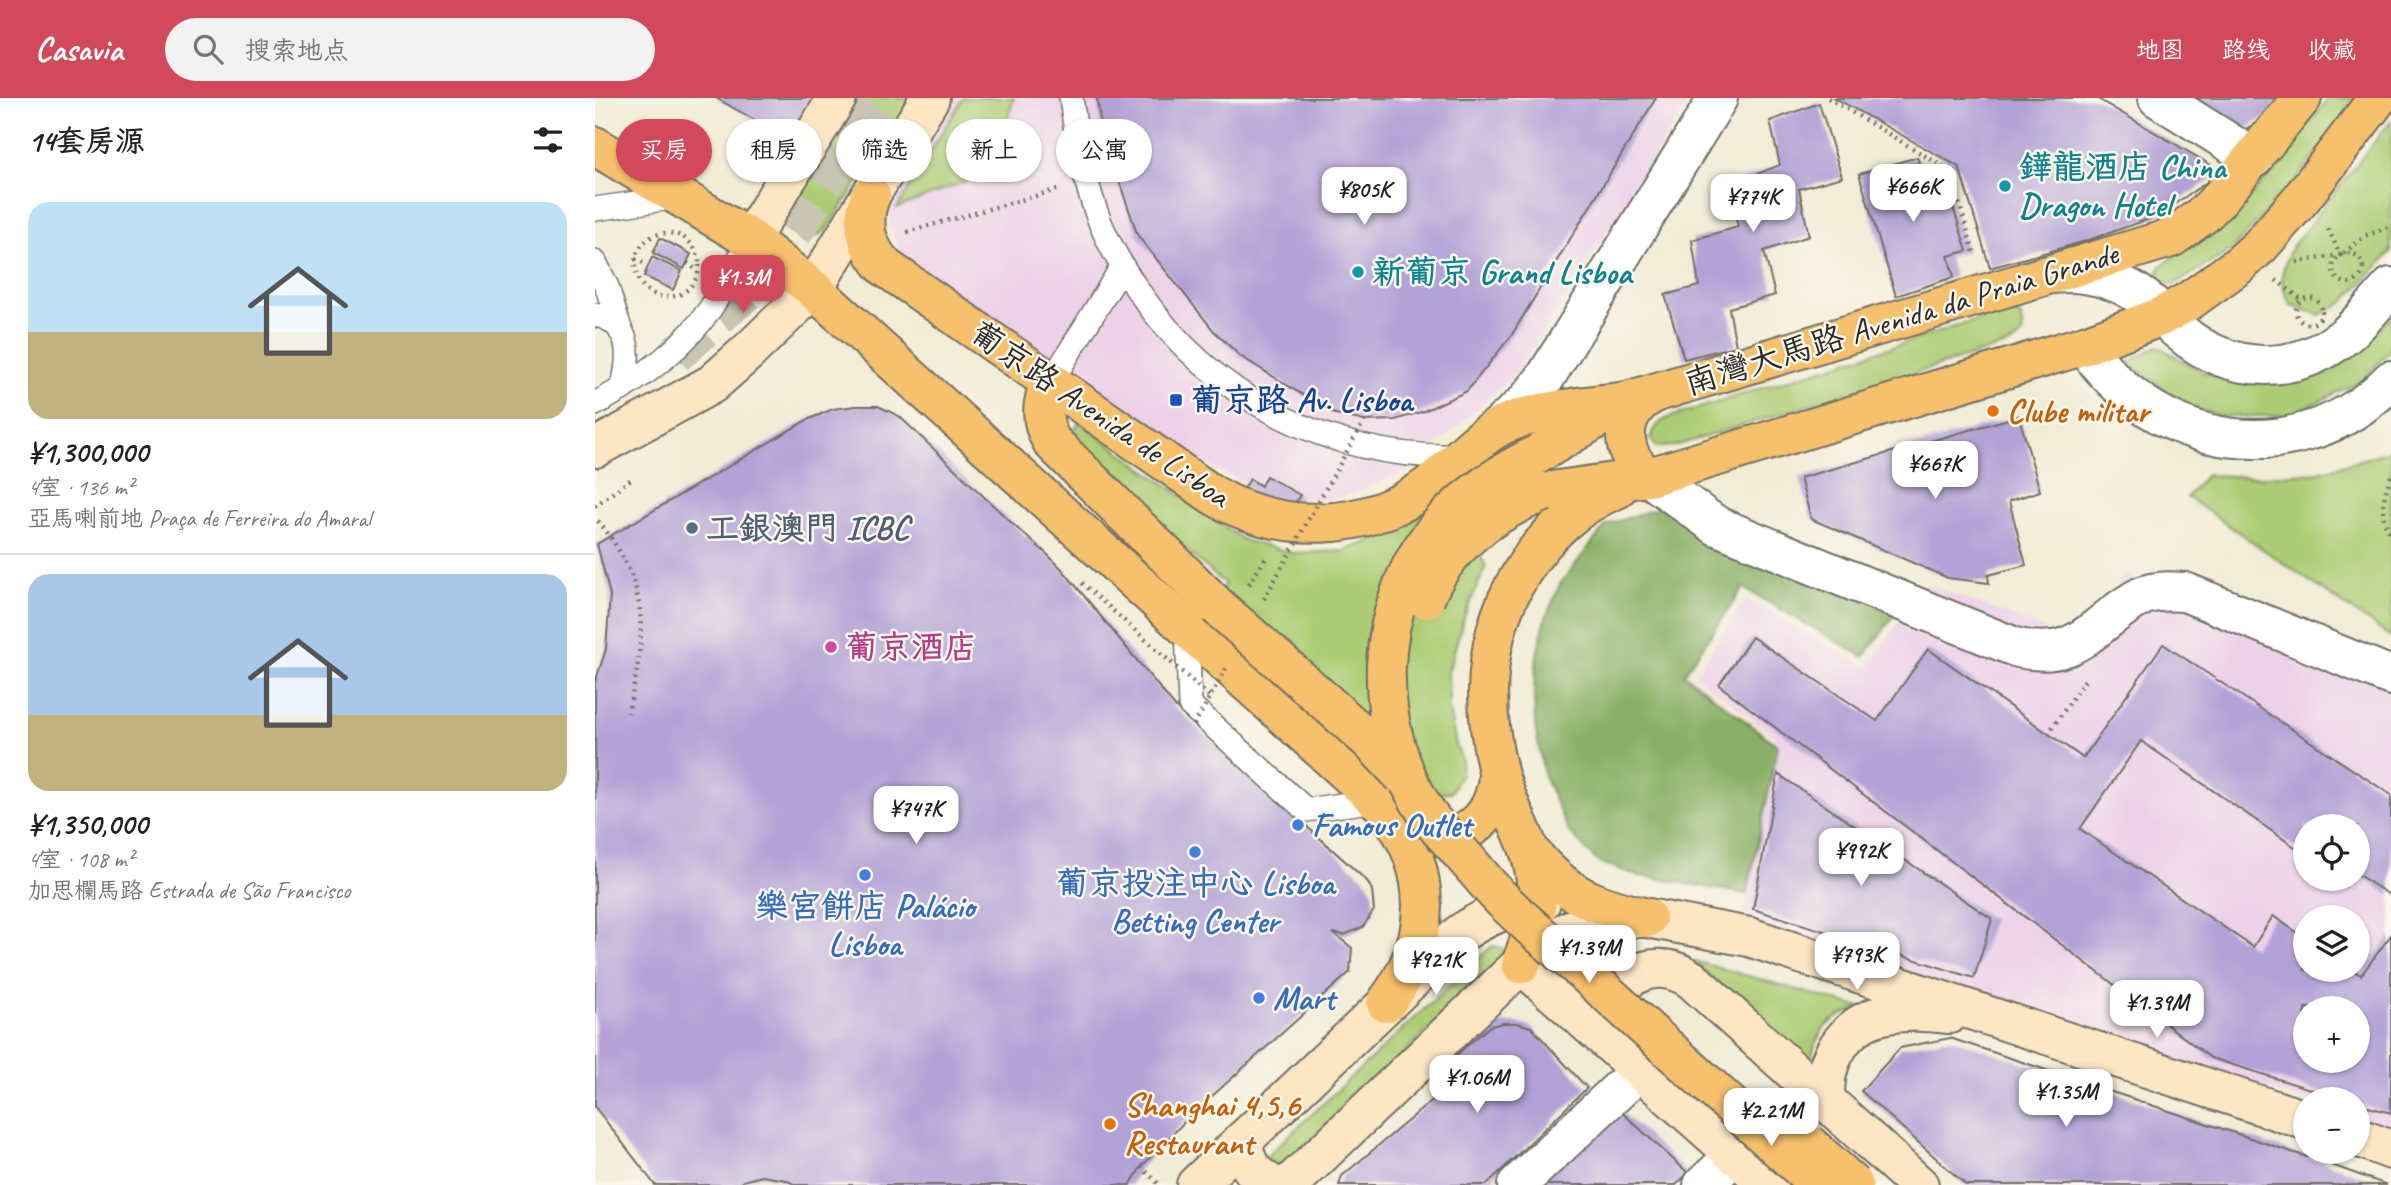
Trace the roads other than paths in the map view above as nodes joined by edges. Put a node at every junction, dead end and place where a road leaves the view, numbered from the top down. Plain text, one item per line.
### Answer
1 (837, 98) edge
2 (930, 98) edge
3 (1071, 98) edge
4 (1718, 98) edge
5 (2158, 98) edge
6 (2302, 98) edge
7 (2378, 98) edge
8 (598, 149) edge
9 (2254, 158) junction
10 (871, 195) junction
11 (681, 197) junction
12 (595, 209) edge
13 (750, 239) junction
14 (595, 262) edge
15 (1122, 267) junction
16 (2041, 276) junction
17 (2391, 287) edge
18 (813, 289) junction
19 (595, 315) edge
20 (2162, 315) junction
21 (621, 332) junction
22 (2085, 345) junction
23 (2391, 380) edge
24 (1051, 382) junction
25 (622, 389) junction
26 (1641, 397) junction
27 (595, 404) edge
28 (1497, 428) junction
29 (595, 448) edge
30 (1463, 456) junction
31 (1647, 478) junction
32 (1045, 499) junction
33 (1217, 606) junction
34 (1187, 628) junction
35 (2391, 676) edge
36 (1498, 772) junction
37 (1389, 796) junction
38 (1529, 850) junction
39 (1536, 903) junction
40 (1647, 918) junction
41 (1521, 964) junction
42 (1386, 1003) junction
43 (1991, 1016) junction
44 (1629, 1060) junction
45 (1826, 1101) junction
46 (2293, 1116) edge
47 (1243, 1140) junction
48 (2370, 1142) edge
49 (2391, 1150) edge
50 (1735, 1154) junction
51 (1292, 1183) edge
52 (1196, 1185) edge
53 (1517, 1185) edge
54 (1703, 1185) edge
55 (1769, 1185) edge
56 (1819, 1185) edge
57 (1854, 1185) edge
58 (1919, 1185) edge

1 - 13 street
2 - 10 street
3 - 15 lane
4 - 28 street
5 - 9 street
6 - 9 main road, 南灣大馬路 Avenida da Praia Grande
7 - 20 main road
8 - 11 main road
9 - 16 main road, 南灣大馬路 Avenida da Praia Grande
10 - 18 street
10 - 24 main road, 葡京路 Avenida de Lisboa
11 - 12 lane
11 - 13 main road
13 - 18 main road
13 - 25 lane
14 - 21 lane
15 - 24 lane
15 - 30 lane
16 - 20 street
16 - 26 main road, 南灣大馬路 Avenida da Praia Grande
17 - 20 street
18 - 29 street
18 - 32 main road
19 - 21 lane
20 - 22 main road
21 - 25 lane
22 - 23 street
22 - 31 main road
24 - 30 main road, 葡京路 Avenida de Lisboa
24 - 33 main road
25 - 27 lane
26 - 28 main road, 葡京路 Avenida de Lisboa
26 - 31 main road
26 - 37 main road, 南灣大馬路 Avenida da Praia Grande, bridge
28 - 30 main road, 葡京路 Avenida de Lisboa
31 - 35 street
31 - 36 main road
31 - 57 main road, bridge
32 - 33 main road
32 - 34 main road
33 - 37 main road, bridge
34 - 37 main road
34 - 37 lane
36 - 37 main road
36 - 38 main road
37 - 42 main road
37 - 56 main road, bridge
38 - 39 main road
38 - 40 main road
39 - 40 street
39 - 41 main road
39 - 42 street
40 - 41 street
40 - 43 street
41 - 44 street
41 - 51 street
42 - 47 street
43 - 45 street
43 - 46 street
44 - 45 street
44 - 50 street
44 - 53 street
45 - 58 street
47 - 51 street
47 - 52 street
48 - 49 street
50 - 54 street
50 - 55 street

